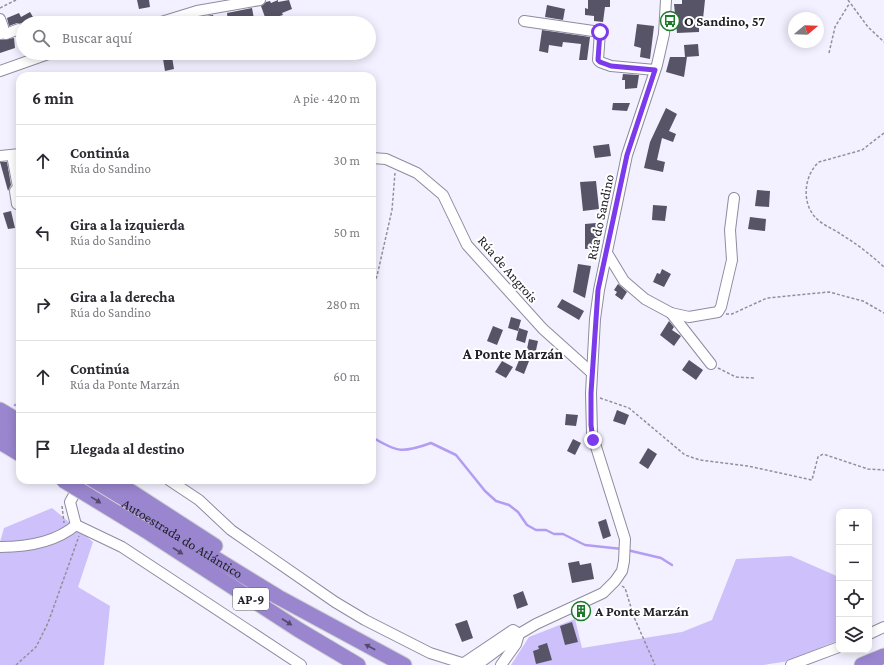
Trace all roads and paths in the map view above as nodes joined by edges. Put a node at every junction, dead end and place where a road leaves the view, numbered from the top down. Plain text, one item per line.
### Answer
1 (16, 0) edge
2 (260, 0) edge
3 (666, 0) edge
4 (848, 0) edge
5 (850, 4) junction
6 (0, 8) edge
7 (181, 16) edge
8 (0, 19) edge
9 (524, 21) dead end
10 (16, 30) edge
11 (1, 34) edge
12 (884, 42) edge
13 (829, 53) dead end
14 (31, 60) edge
15 (655, 70) junction
16 (0, 71) edge
17 (884, 133) edge
18 (16, 155) edge
19 (0, 156) edge
20 (376, 158) edge
21 (397, 164) junction
22 (734, 198) dead end
23 (607, 253) junction
24 (884, 267) edge
25 (376, 278) edge
26 (718, 312) junction
27 (671, 313) junction
28 (884, 313) edge
29 (711, 364) joint
30 (592, 373) junction
31 (755, 378) dead end
32 (591, 393) junction
33 (0, 410) edge
34 (16, 420) edge
35 (0, 426) edge
36 (16, 436) edge
37 (0, 442) edge
38 (16, 452) edge
39 (884, 470) edge
40 (72, 484) edge
41 (80, 484) edge
42 (94, 484) edge
43 (117, 484) edge
44 (175, 484) edge
45 (152, 519) junction
46 (79, 527) junction
47 (0, 547) edge
48 (615, 582) junction
49 (884, 627) edge
50 (872, 633) edge
51 (519, 634) junction
52 (836, 648) edge
53 (884, 656) edge
54 (466, 664) edge
55 (16, 665) edge
56 (301, 665) edge
57 (358, 665) edge
58 (404, 665) edge
59 (478, 665) edge
60 (501, 665) edge
61 (655, 665) edge
62 (791, 665) edge
63 (862, 665) edge

1 - 6 path
2 - 7 street
3 - 15 street, Rúa do Sandino
4 - 5 path
5 - 12 path
5 - 13 path
8 - 11 street
9 - 15 street
10 - 11 street
14 - 16 street
15 - 23 street, Rúa do Sandino
17 - 24 path
18 - 19 street
20 - 21 street, Rúa de Angrois
21 - 25 path
21 - 30 street, Rúa de Angrois
22 - 26 street
23 - 27 street
23 - 30 street, Rúa do Sandino
26 - 27 street
26 - 28 path
27 - 29 street
29 - 31 path
30 - 32 street, Rúa do Sandino
32 - 39 path
32 - 48 street, Rúa do Sandino
33 - 34 highway
35 - 36 highway
37 - 38 highway
40 -> 45 highway, Autoestrada do Atlántico / AP-9, bridge
41 - 46 street
42 - 45 highway, Autoestrada do Atlántico / AP-9
43 - 45 highway
44 - 54 street
45 -> 57 highway, Autoestrada do Atlántico / AP-9
58 -> 45 highway, Autoestrada do Atlántico / AP-9
46 - 47 street
46 - 55 path
46 - 56 street
48 - 51 street
48 - 61 path
49 - 50 street
51 - 54 street
51 - 59 street
51 - 60 street
52 - 62 street
53 - 63 highway

